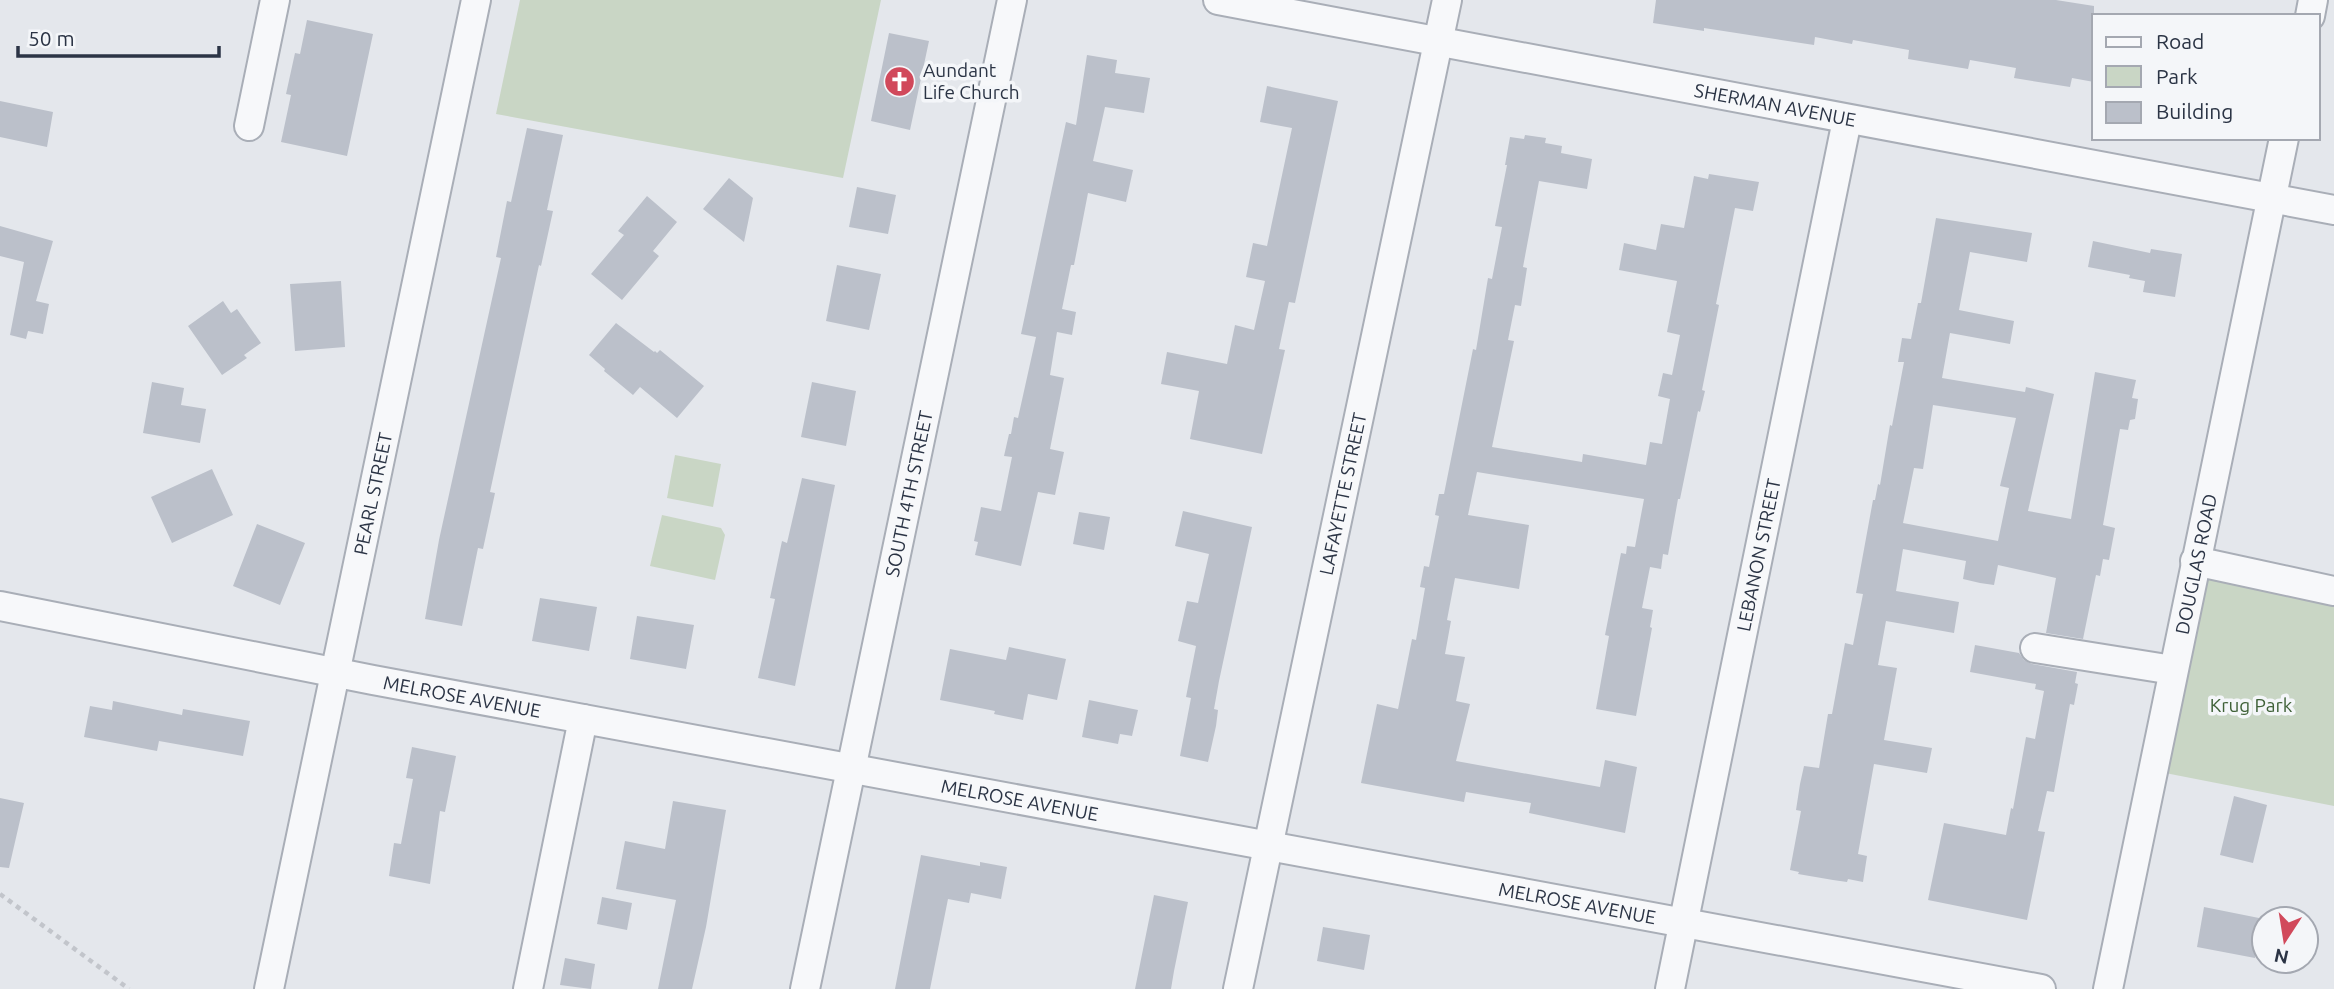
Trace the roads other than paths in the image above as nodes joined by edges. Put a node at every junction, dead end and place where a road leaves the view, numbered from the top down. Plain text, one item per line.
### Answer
1 (275, 0) edge
2 (477, 0) edge
3 (1013, 0) edge
4 (1218, 0) edge
5 (1447, 0) edge
6 (1438, 42) junction
7 (1847, 120) junction
8 (249, 126) dead end
9 (2284, 140) edge
10 (2271, 198) junction
11 (2334, 210) edge
12 (2196, 561) junction
13 (2334, 591) edge
14 (0, 606) edge
15 (2035, 648) dead end
16 (2173, 670) junction
17 (335, 673) junction
18 (583, 719) junction
19 (850, 768) junction
20 (1268, 847) junction
21 (1684, 922) junction
22 (270, 989) edge
23 (528, 989) edge
24 (805, 989) edge
25 (1238, 989) edge
26 (1670, 989) edge
27 (2041, 989) edge
28 (2108, 989) edge

1 - 8 street
2 - 17 street, PEARL STREET
3 - 19 street, SOUTH 4TH STREET
4 - 6 street, SHERMAN AVENUE
5 - 6 street, LAFAYETTE STREET
6 - 7 street, SHERMAN AVENUE
6 - 20 street, LAFAYETTE STREET
7 - 10 street, SHERMAN AVENUE
7 - 21 street, LEBANON STREET
9 - 10 street, DOUGLAS ROAD
10 - 11 street, SHERMAN AVENUE
10 - 12 street, DOUGLAS ROAD
12 - 13 street
12 - 16 street, DOUGLAS ROAD
14 - 17 street, MELROSE AVENUE
15 - 16 street
16 - 28 street, DOUGLAS ROAD
17 - 18 street, MELROSE AVENUE
17 - 22 street, PEARL STREET
18 - 19 street, MELROSE AVENUE
18 - 23 street
19 - 20 street, MELROSE AVENUE
19 - 24 street, SOUTH 4TH STREET
20 - 21 street, MELROSE AVENUE
20 - 25 street, LAFAYETTE STREET
21 - 26 street, LEBANON STREET
21 - 27 street, MELROSE AVENUE

